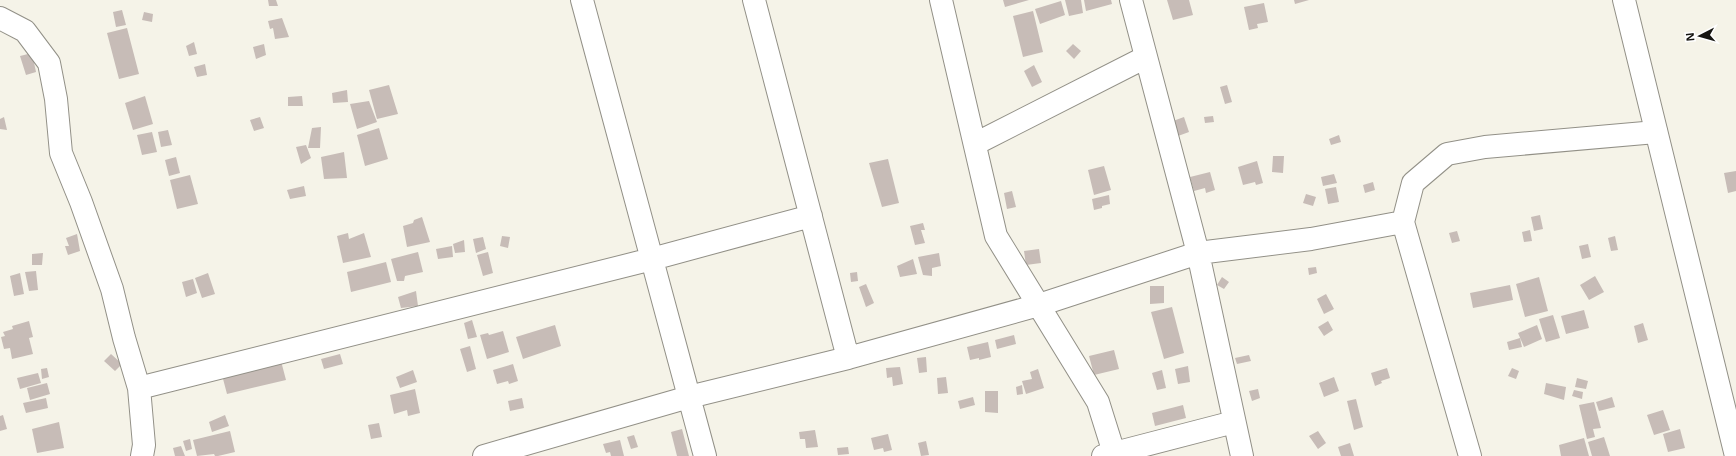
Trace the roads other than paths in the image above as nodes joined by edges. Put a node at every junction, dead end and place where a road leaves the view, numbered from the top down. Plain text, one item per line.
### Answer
1 (582, 0) edge
2 (754, 0) edge
3 (941, 0) edge
4 (1132, 0) edge
5 (1624, 0) edge
6 (0, 18) edge
7 (1146, 57) junction
8 (1656, 132) junction
9 (975, 144) junction
10 (811, 216) junction
11 (1403, 222) junction
12 (1198, 253) junction
13 (652, 259) junction
14 (1039, 305) junction
15 (848, 358) junction
16 (139, 388) junction
17 (689, 398) junction
18 (1234, 422) junction
19 (1108, 455) edge
20 (142, 456) edge
21 (484, 456) edge
22 (705, 456) edge
23 (1242, 456) edge
24 (1470, 456) edge
25 (1736, 456) edge

1 - 13 street
2 - 10 street
3 - 9 street
4 - 7 street
5 - 8 street
6 - 16 street
7 - 9 street
7 - 12 street
8 - 11 street
8 - 25 street
9 - 14 street
10 - 13 street
10 - 15 street
11 - 12 street
11 - 24 street
12 - 14 street
12 - 18 street
13 - 16 street
13 - 17 street
14 - 15 street
14 - 19 street
15 - 17 street
16 - 20 street
17 - 21 street
17 - 22 street
18 - 19 street
18 - 23 street

